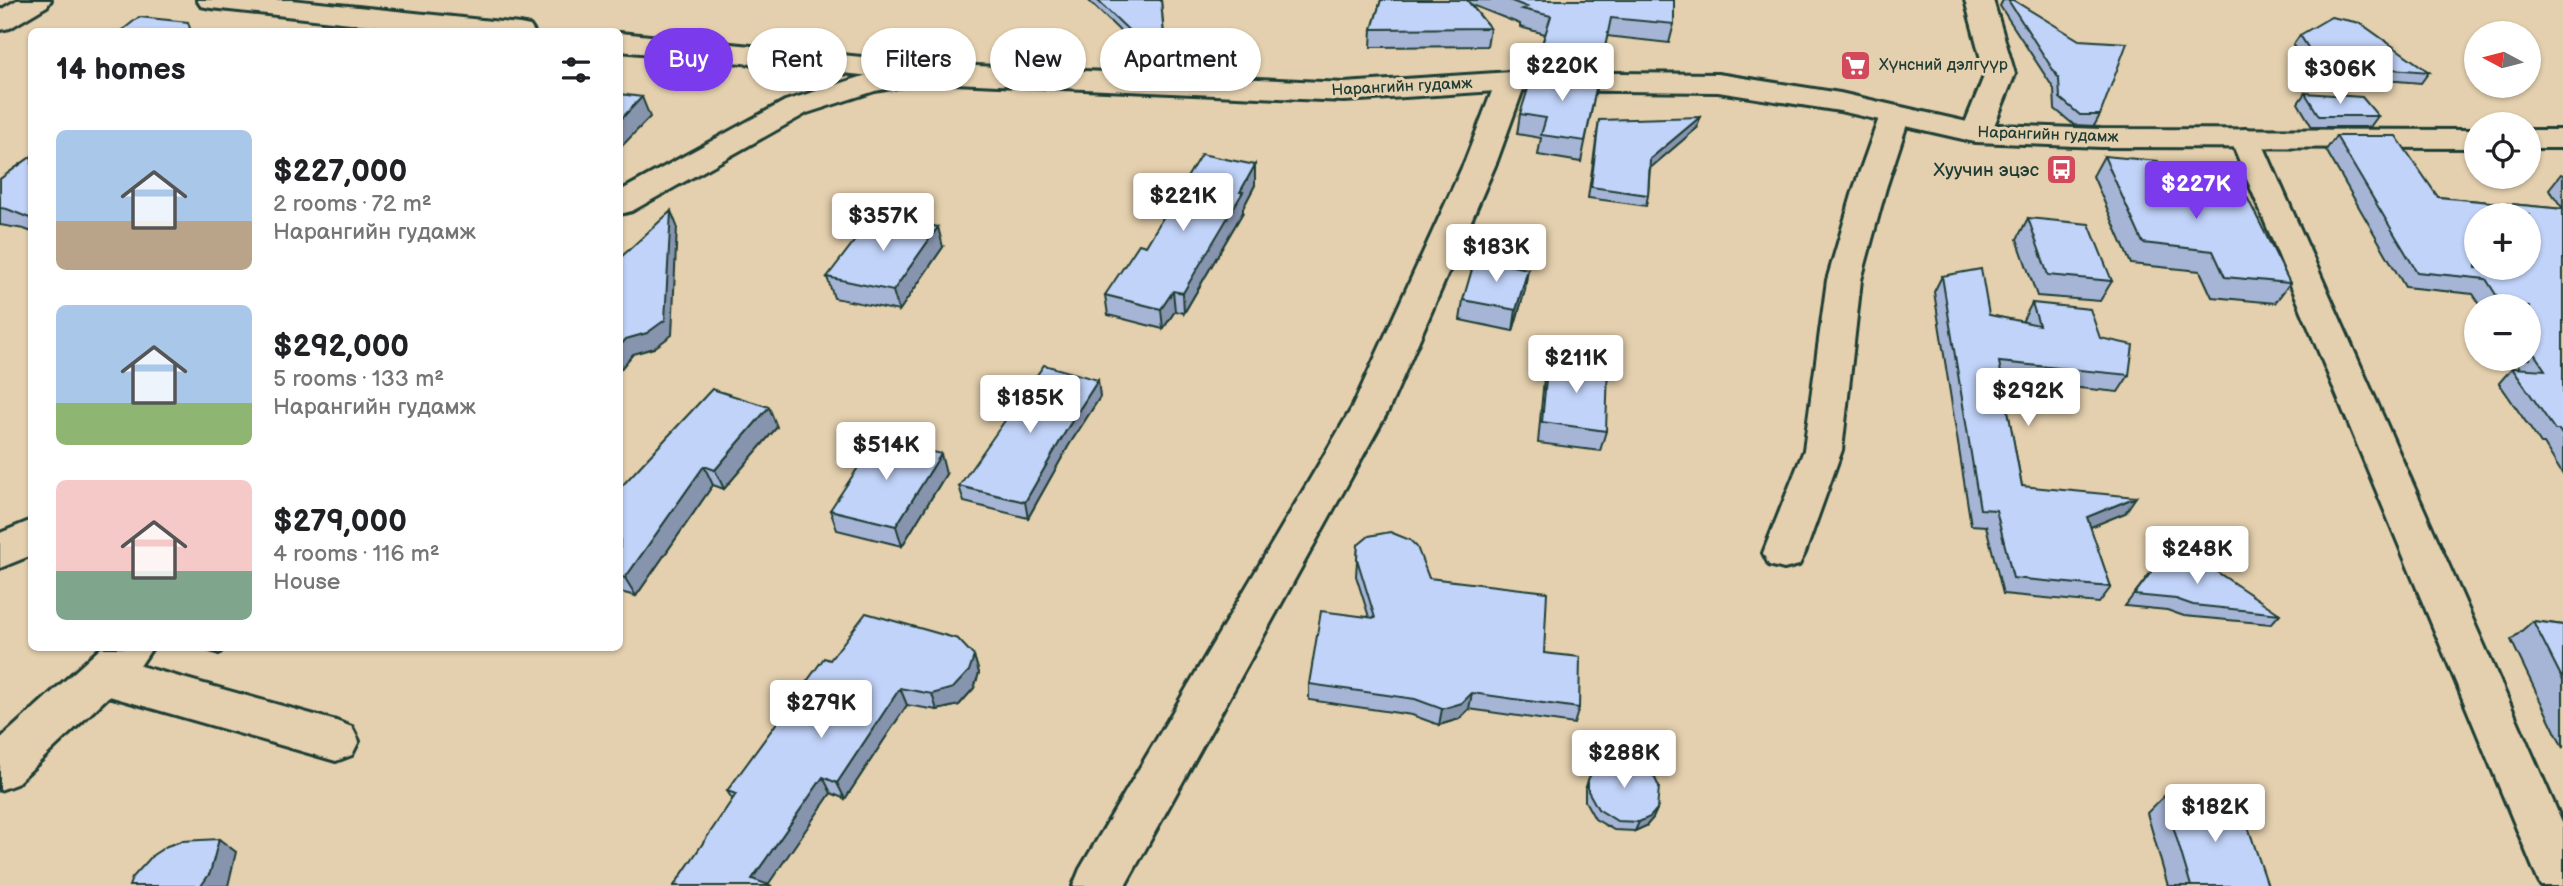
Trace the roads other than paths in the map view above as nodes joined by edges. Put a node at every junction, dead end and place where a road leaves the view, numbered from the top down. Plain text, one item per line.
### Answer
1 (37, 0) edge
2 (211, 0) edge
3 (1979, 0) edge
4 (0, 22) edge
5 (481, 28) edge
6 (623, 42) edge
7 (861, 67) edge
8 (976, 76) edge
9 (1511, 81) junction
10 (861, 86) edge
11 (1895, 115) junction
12 (1976, 133) junction
13 (2245, 138) junction
14 (2464, 139) edge
15 (2541, 139) edge
16 (2563, 139) edge
17 (623, 202) edge
18 (28, 538) edge
19 (0, 552) edge
20 (1784, 553) dead end
21 (117, 661) edge
22 (336, 741) dead end
23 (0, 769) edge
24 (2563, 880) edge
25 (1098, 886) edge

1 - 4 street
2 - 5 street
3 - 12 street
6 - 7 street, Нарангийн гудамж
8 - 9 street, Нарангийн гудамж
9 - 11 street, Нарангийн гудамж
9 - 25 street
10 - 17 street
11 - 12 street, Нарангийн гудамж
11 - 20 street
12 - 13 street, Нарангийн гудамж
13 - 14 street, Нарангийн гудамж
13 - 24 street
15 - 16 street
18 - 19 street
21 - 22 street
21 - 23 street

